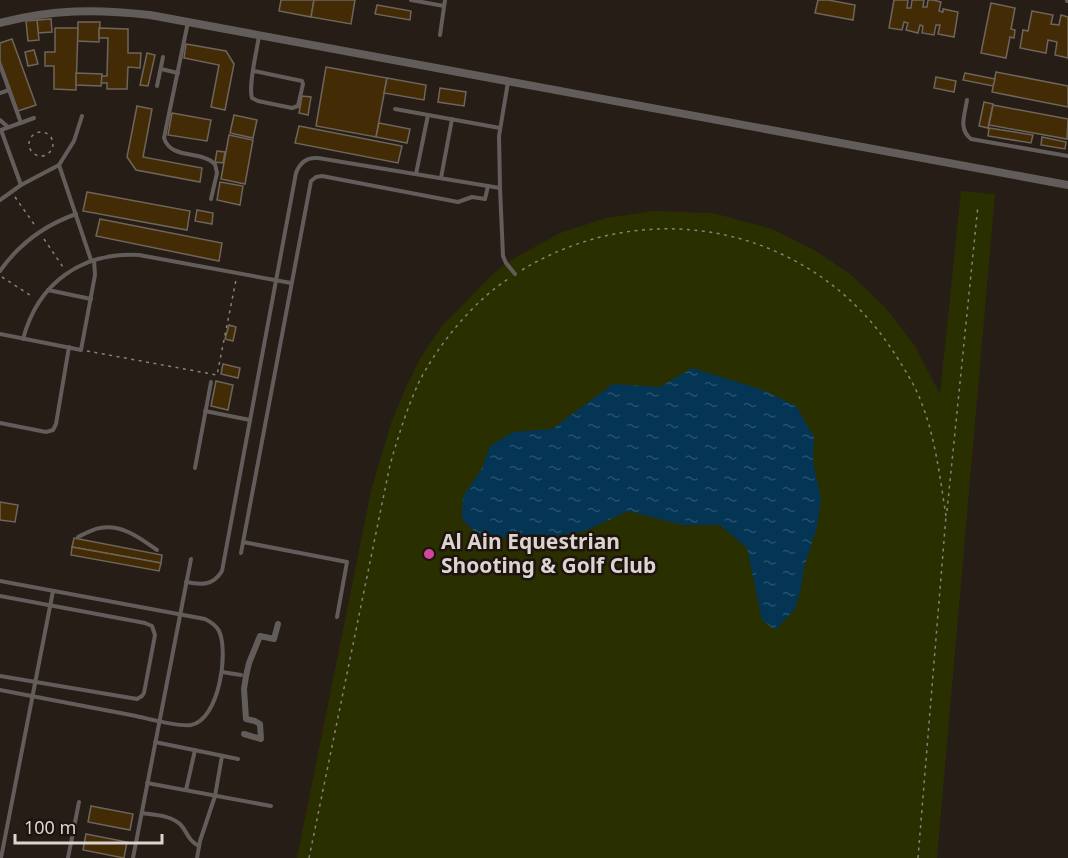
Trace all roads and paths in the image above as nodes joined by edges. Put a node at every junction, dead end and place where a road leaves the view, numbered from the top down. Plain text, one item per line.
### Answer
1 (411, 0) edge
2 (445, 0) edge
3 (444, 6) junction
4 (188, 22) junction
5 (0, 23) edge
6 (259, 35) junction
7 (440, 35) dead end
8 (163, 57) dead end
9 (0, 65) edge
10 (160, 69) junction
11 (254, 71) junction
12 (178, 73) junction
13 (508, 81) junction
14 (157, 86) dead end
15 (9, 90) junction
16 (0, 93) edge
17 (968, 100) dead end
18 (395, 109) dead end
19 (428, 115) junction
20 (82, 116) dead end
21 (34, 118) dead end
22 (452, 119) junction
23 (0, 120) edge
24 (21, 123) junction
25 (8, 127) junction
26 (500, 128) junction
27 (0, 130) edge
28 (48, 153) junction
29 (1068, 156) edge
30 (58, 165) junction
31 (416, 174) junction
32 (441, 178) junction
33 (21, 185) junction
34 (1068, 185) edge
35 (488, 186) junction
36 (500, 188) junction
37 (212, 199) dead end
38 (0, 200) edge
39 (978, 205) dead end
40 (76, 214) junction
41 (93, 260) junction
42 (0, 273) edge
43 (237, 273) junction
44 (515, 274) junction
45 (276, 280) junction
46 (291, 283) junction
47 (47, 290) junction
48 (91, 299) junction
49 (39, 301) junction
50 (0, 334) edge
51 (23, 339) junction
52 (69, 347) junction
53 (81, 350) junction
54 (211, 382) dead end
55 (205, 411) junction
56 (250, 420) junction
57 (0, 423) edge
58 (195, 468) dead end
59 (946, 516) junction
60 (78, 537) dead end
61 (243, 542) junction
62 (157, 550) dead end
63 (241, 553) dead end
64 (191, 559) dead end
65 (0, 581) edge
66 (186, 582) junction
67 (53, 591) junction
68 (0, 596) edge
69 (50, 605) junction
70 (179, 614) junction
71 (337, 617) dead end
72 (278, 624) dead end
73 (222, 672) junction
74 (0, 676) edge
75 (246, 676) junction
76 (35, 682) junction
77 (0, 690) edge
78 (32, 696) junction
79 (159, 720) junction
80 (244, 734) dead end
81 (155, 742) junction
82 (195, 750) junction
83 (222, 756) junction
84 (238, 759) dead end
85 (147, 783) junction
86 (186, 790) junction
87 (215, 796) junction
88 (79, 802) dead end
89 (271, 806) dead end
90 (142, 813) junction
91 (199, 846) junction
92 (1, 858) edge
93 (68, 858) edge
94 (133, 858) edge
95 (197, 858) edge
96 (309, 858) edge
97 (918, 858) edge

1 - 3 lane
2 - 3 lane
3 - 7 lane
4 - 5 street
4 - 6 street
4 - 12 lane
6 - 11 lane
6 - 13 street
8 - 10 lane
9 - 15 lane
10 - 12 lane
10 - 14 lane
11 - 11 lane
12 - 37 lane
13 - 26 lane
13 - 34 street
15 - 16 lane
15 - 24 lane
17 - 29 lane
18 - 19 lane
19 - 22 lane
19 - 31 lane
20 - 30 lane
21 - 24 lane
22 - 26 lane
22 - 32 lane
23 - 25 lane
24 - 25 lane
25 - 27 lane
26 - 36 lane
27 - 33 lane
28 - 28 path
28 - 30 path
30 - 33 lane
30 - 40 lane
31 - 32 lane
31 - 45 lane
32 - 35 lane
33 - 38 lane
35 - 36 lane
35 - 46 lane
36 - 44 lane
39 - 59 path
40 - 41 lane
40 - 42 lane
41 - 43 lane
41 - 47 lane
41 - 48 lane
42 - 49 path
43 - 45 lane
43 - 53 path
44 - 59 path
44 - 96 path
45 - 46 lane
45 - 56 lane
46 - 61 lane
47 - 48 lane
47 - 49 lane
48 - 53 lane
49 - 51 lane
50 - 51 lane
51 - 52 lane
52 - 53 lane
52 - 57 lane
54 - 55 lane
55 - 56 lane
55 - 58 lane
56 - 66 lane
59 - 97 path
60 - 62 lane
61 - 63 lane
61 - 71 lane
64 - 66 lane
65 - 67 lane
66 - 70 lane
67 - 69 lane
67 - 70 lane
68 - 69 lane
69 - 76 lane
69 - 76 lane
70 - 73 lane
70 - 79 lane
72 - 75 street
73 - 75 lane
73 - 79 lane
74 - 76 lane
75 - 80 street
76 - 78 lane
77 - 78 lane
78 - 79 lane
78 - 92 lane
79 - 81 lane
81 - 82 lane
81 - 85 lane
82 - 83 lane
82 - 86 lane
83 - 84 lane
83 - 87 lane
85 - 86 lane
85 - 90 lane
86 - 87 lane
87 - 89 lane
87 - 91 lane
88 - 93 lane
90 - 91 lane
90 - 94 lane
91 - 95 lane

